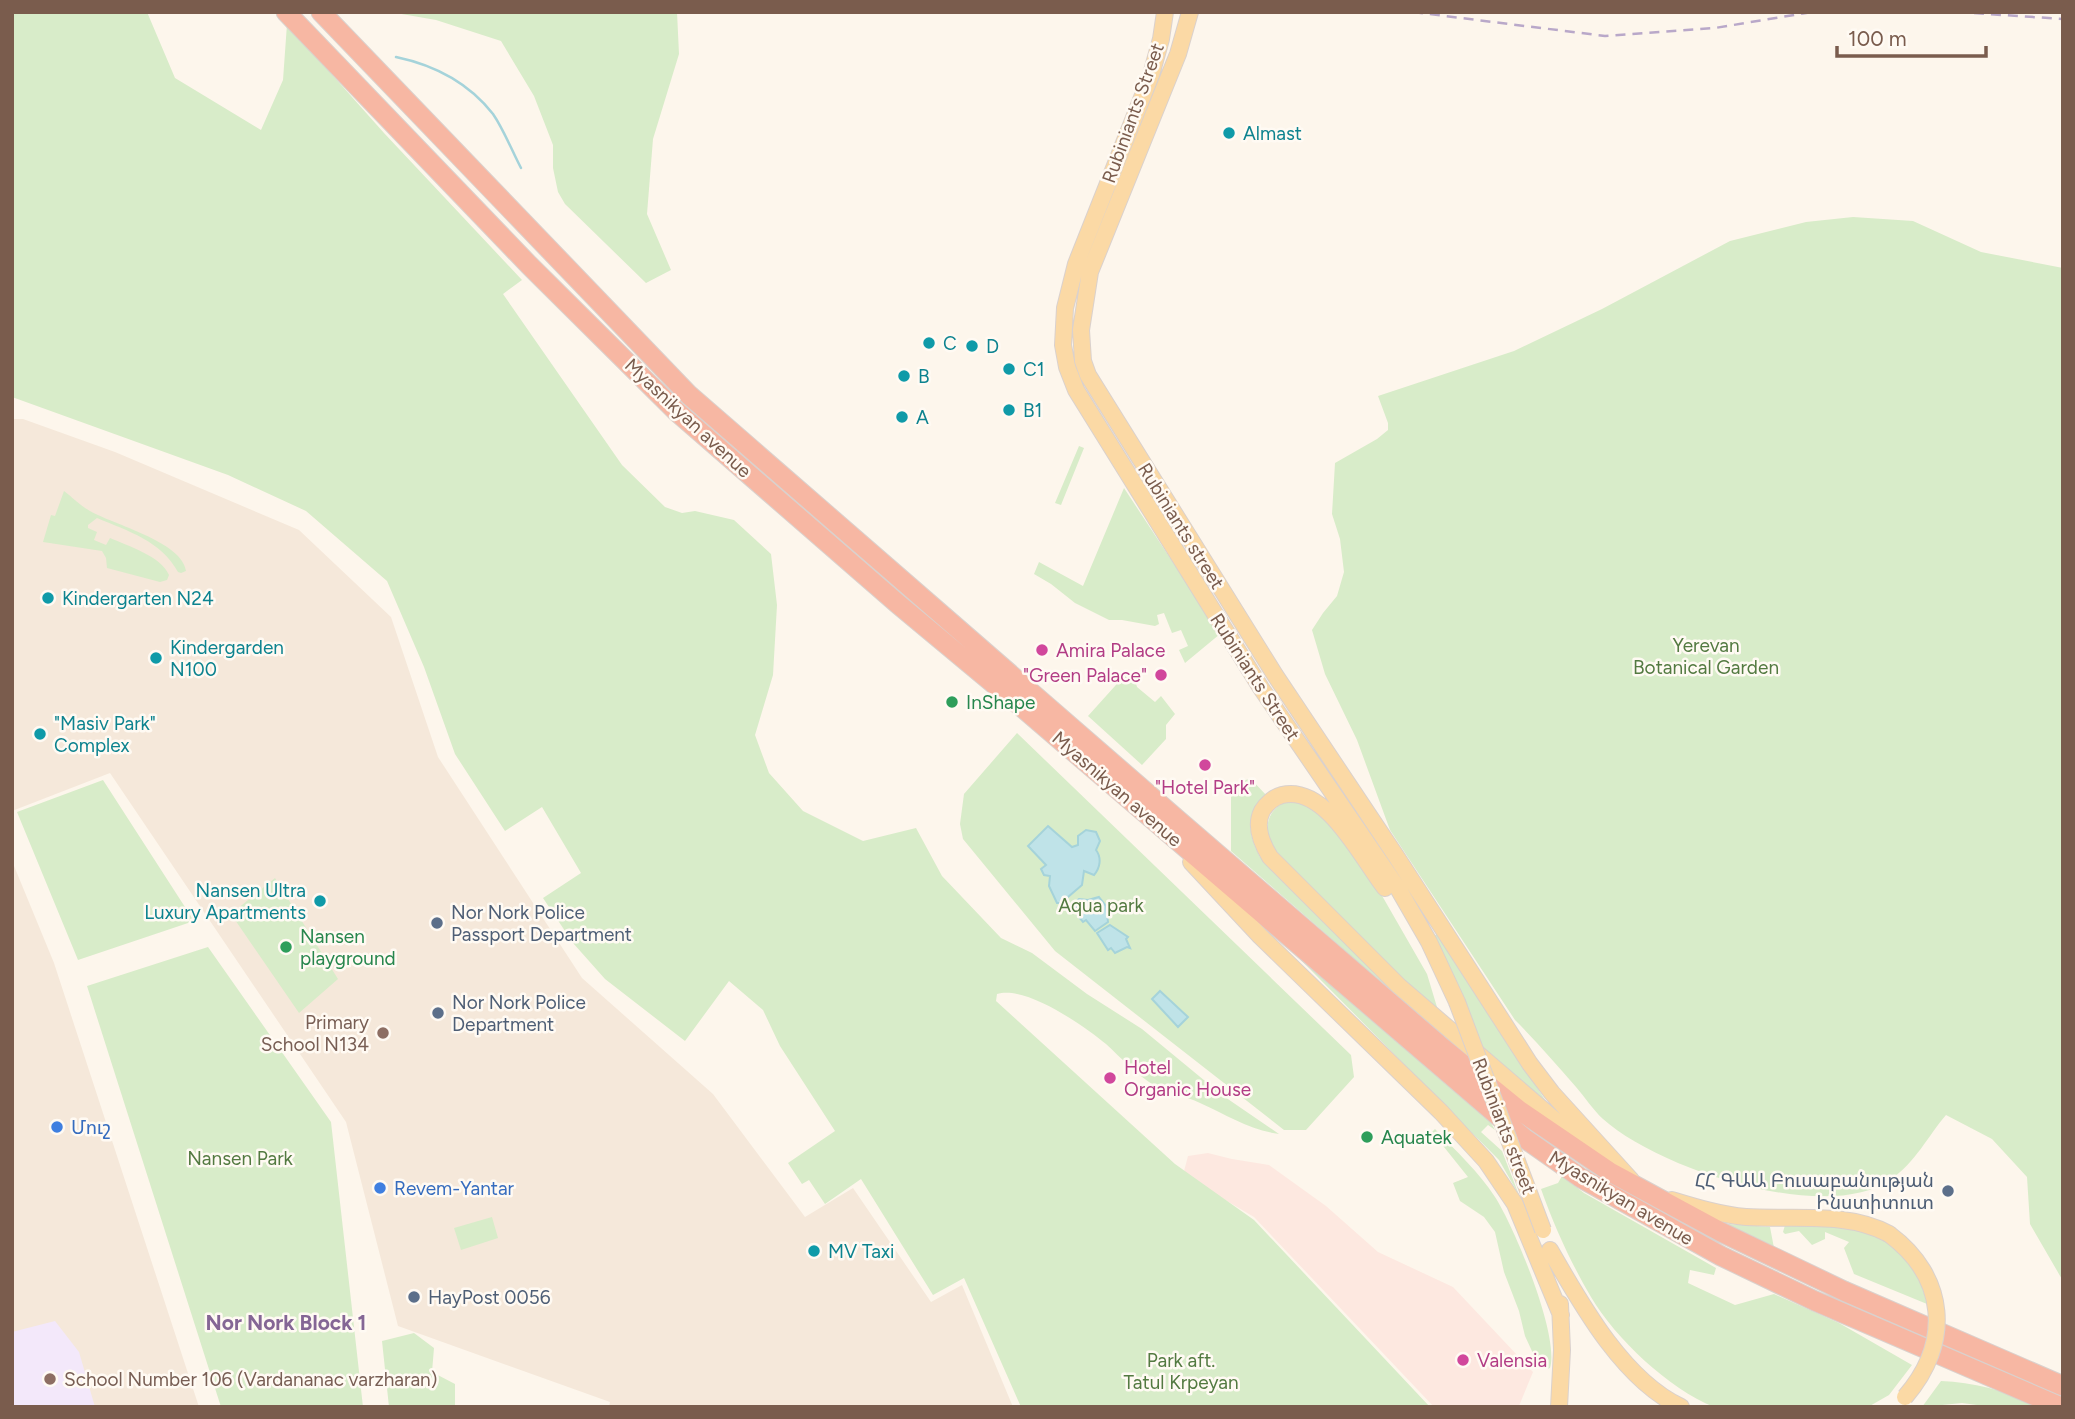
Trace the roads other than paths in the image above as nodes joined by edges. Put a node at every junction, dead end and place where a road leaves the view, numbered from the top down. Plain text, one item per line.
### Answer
1 (286, 12) edge
2 (321, 12) edge
3 (1165, 12) edge
4 (1191, 12) edge
5 (1146, 814) junction
6 (1429, 942) junction
7 (1610, 1172) junction
8 (1644, 1192) junction
9 (1550, 1250) junction
10 (1561, 1315) junction
11 (2063, 1386) edge
12 (1900, 1402) edge
13 (1559, 1407) edge
14 (1681, 1407) edge
15 (2061, 1407) edge

1 - 5 highway, Myasnikyan avenue
2 - 7 highway, Myasnikyan avenue
3 - 6 main road, Rubiniants Street
4 - 8 main road, Rubiniants street
5 - 10 main road
5 - 15 highway, Myasnikyan avenue
6 - 7 main road
6 - 9 main road, Rubiniants street, bridge
7 - 8 highway, Myasnikyan avenue
8 - 11 highway, Myasnikyan avenue
8 - 12 main road, bridge
9 - 10 main road, Rubiniants street
9 - 14 main road
10 - 13 main road

